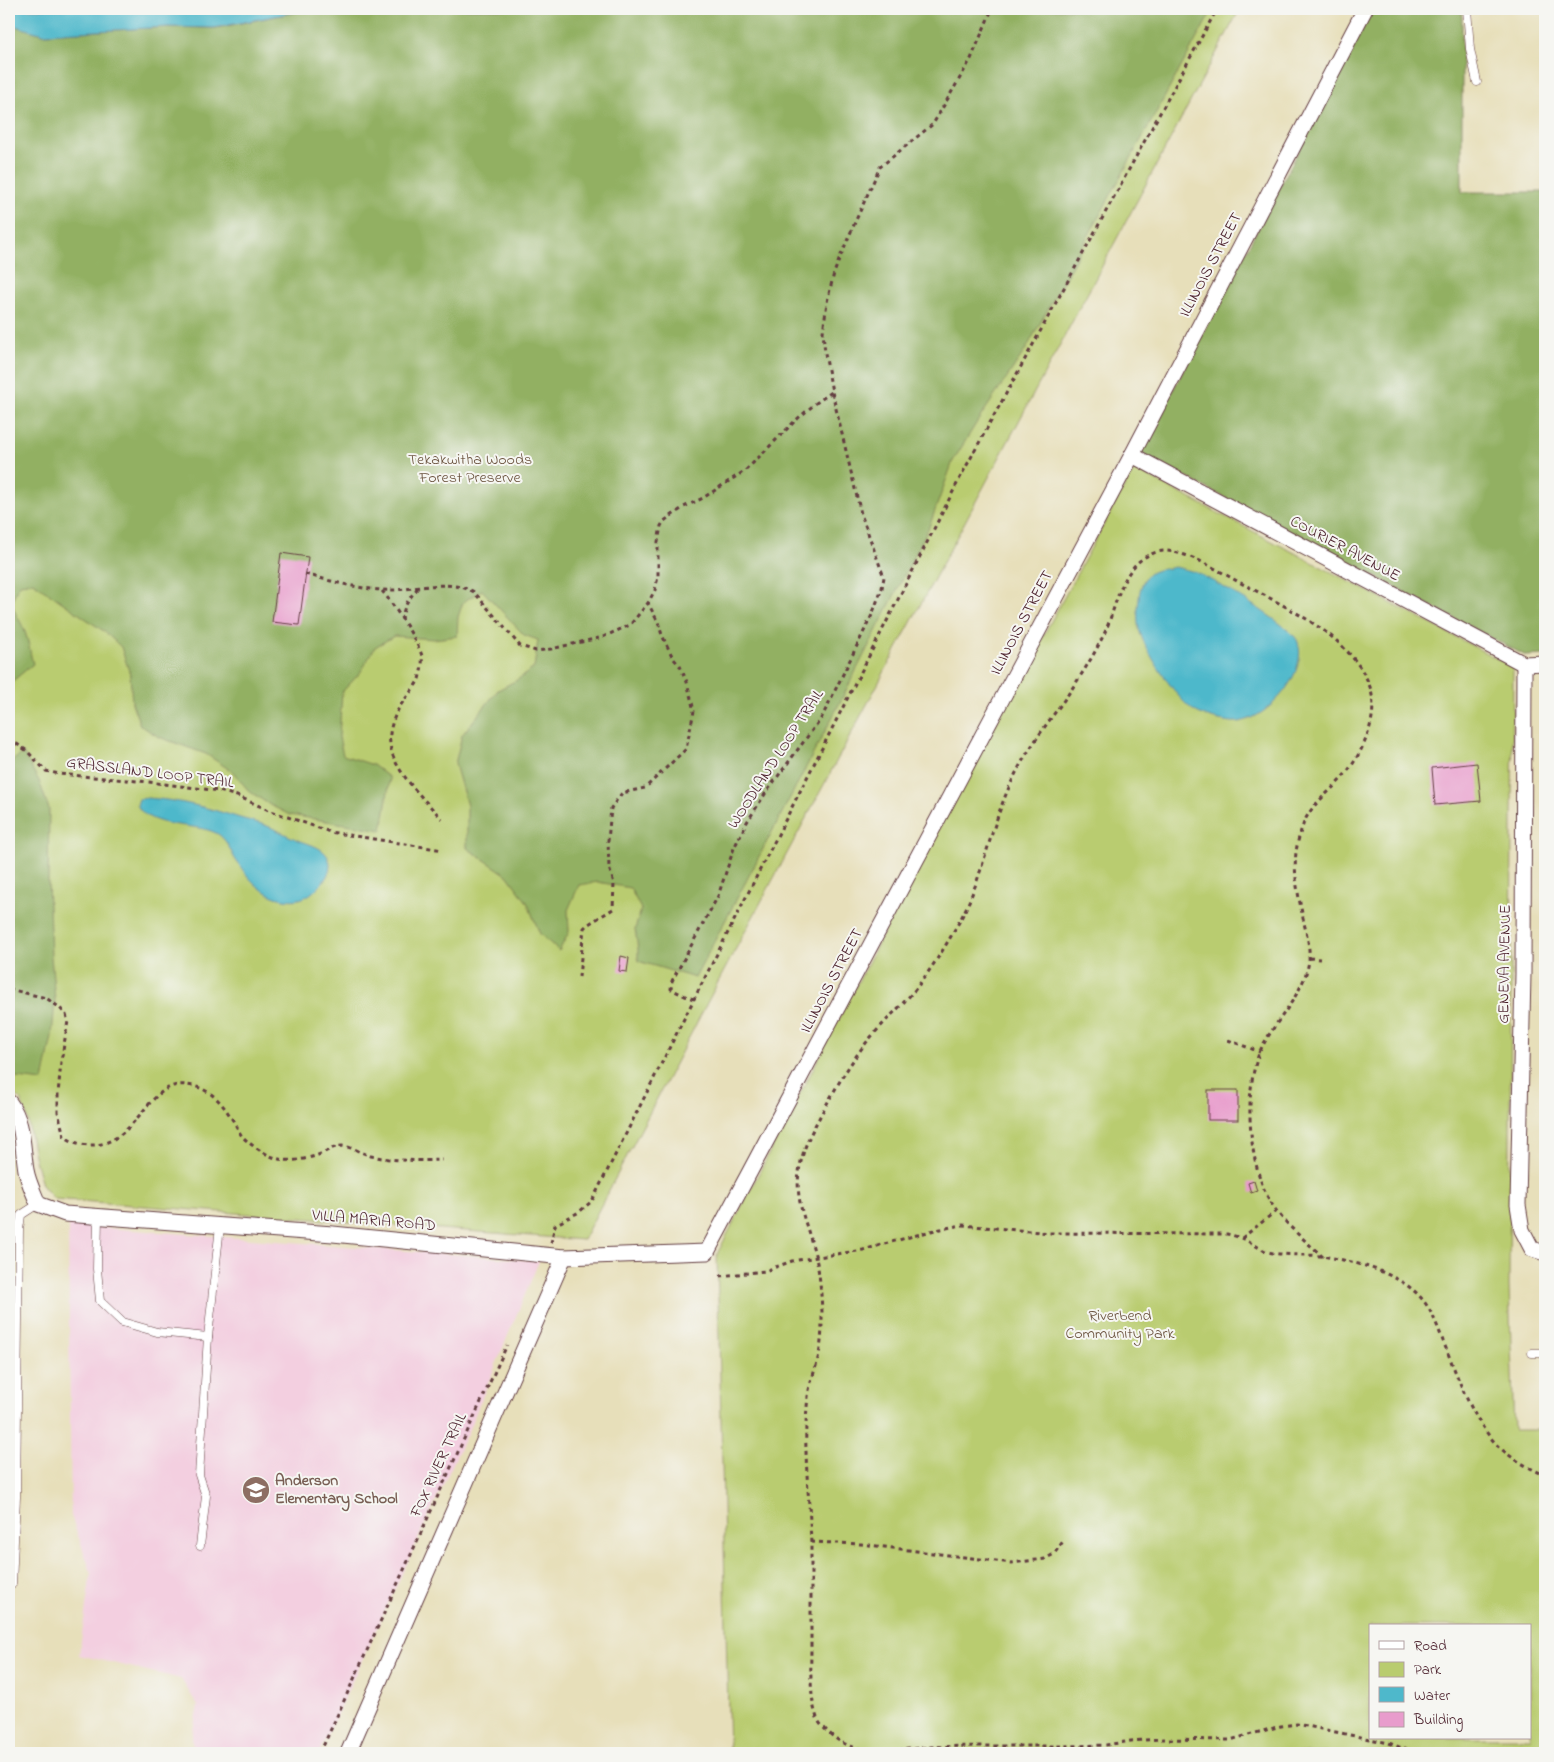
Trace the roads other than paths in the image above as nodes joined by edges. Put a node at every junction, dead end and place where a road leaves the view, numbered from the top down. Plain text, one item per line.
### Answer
1 (1365, 9) edge
2 (1467, 9) edge
3 (1477, 82) dead end
4 (1132, 455) junction
5 (1545, 663) edge
6 (1524, 664) junction
7 (9, 1102) edge
8 (38, 1204) junction
9 (98, 1216) junction
10 (220, 1226) junction
11 (708, 1252) joint
12 (1545, 1253) edge
13 (564, 1257) junction
14 (208, 1337) junction
15 (1532, 1353) dead end
16 (1545, 1353) edge
17 (200, 1546) dead end
18 (12, 1584) dead end
19 (348, 1753) edge

1 - 4 street, ILLINOIS STREET
2 - 3 lane
4 - 6 street, COURIER AVENUE
4 - 11 street, ILLINOIS STREET
5 - 6 street
6 - 12 street, GENEVA AVENUE
7 - 8 street
8 - 9 street, VILLA MARIA ROAD
8 - 18 lane
9 - 10 street, VILLA MARIA ROAD
9 - 14 lane
10 - 13 street, VILLA MARIA ROAD
10 - 14 lane
11 - 13 street, VILLA MARIA ROAD
13 - 19 street
14 - 17 lane
15 - 16 lane

